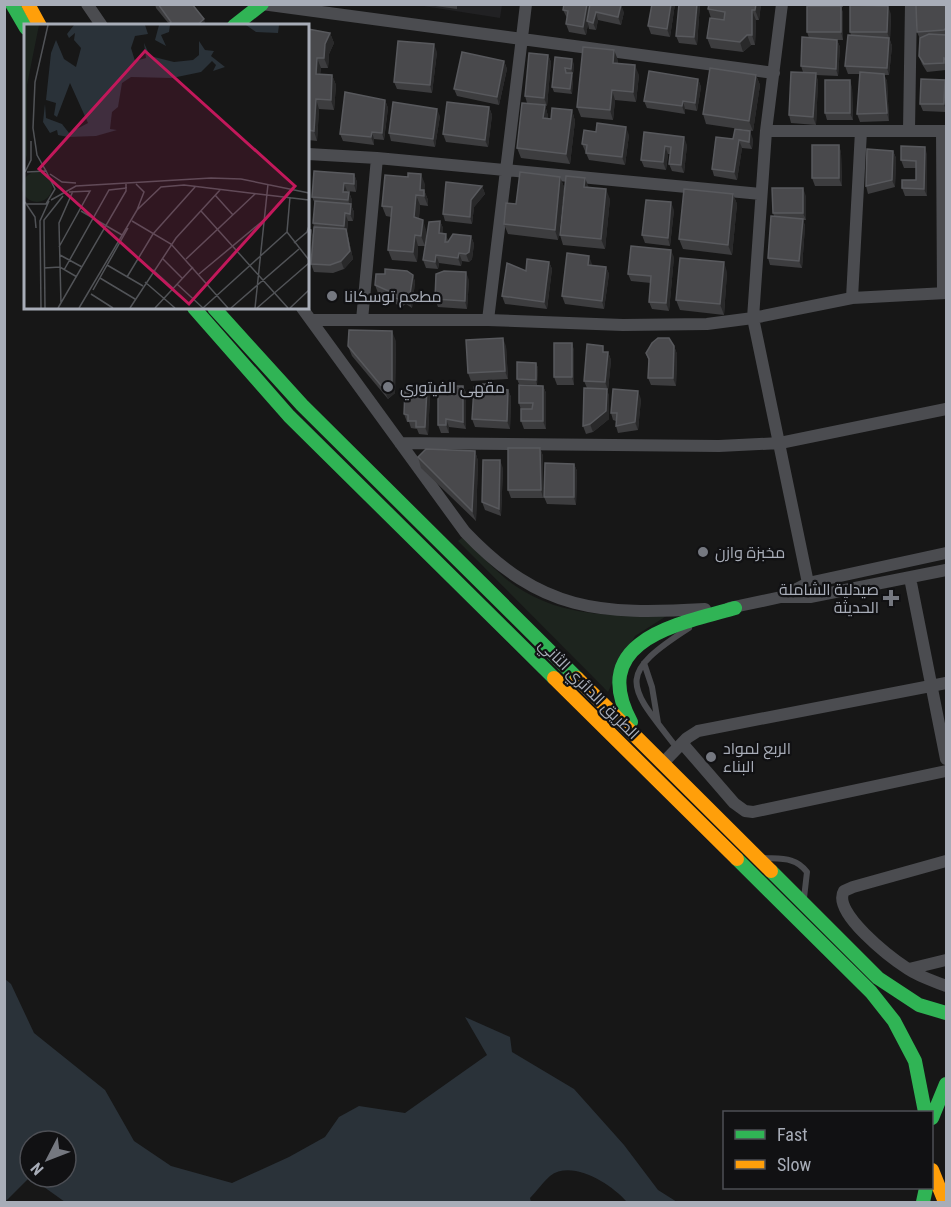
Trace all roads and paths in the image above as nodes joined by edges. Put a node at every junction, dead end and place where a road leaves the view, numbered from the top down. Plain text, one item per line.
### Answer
1 (12, 4) edge
2 (28, 4) edge
3 (87, 4) edge
4 (262, 4) edge
5 (526, 4) edge
6 (782, 4) edge
7 (911, 4) edge
8 (39, 24) edge
9 (101, 24) edge
10 (237, 24) edge
11 (24, 25) edge
12 (521, 40) junction
13 (774, 73) junction
14 (909, 130) junction
15 (766, 131) junction
16 (861, 131) junction
17 (944, 131) edge
18 (309, 154) edge
19 (376, 158) junction
20 (506, 172) junction
21 (761, 194) junction
22 (944, 293) edge
23 (852, 298) junction
24 (195, 309) edge
25 (215, 309) edge
26 (303, 309) edge
27 (753, 318) junction
28 (311, 320) junction
29 (362, 320) junction
30 (488, 320) junction
31 (946, 409) edge
32 (780, 443) junction
33 (400, 444) junction
34 (946, 553) edge
35 (946, 570) edge
36 (910, 578) junction
37 (808, 583) junction
38 (490, 592) junction
39 (781, 597) junction
40 (478, 603) junction
41 (735, 608) junction
42 (706, 617) junction
43 (644, 663) junction
44 (946, 683) edge
45 (932, 686) junction
46 (658, 724) junction
47 (680, 746) junction
48 (649, 749) junction
49 (946, 759) edge
50 (663, 764) junction
51 (946, 771) edge
52 (757, 858) junction
53 (946, 861) edge
54 (802, 904) junction
55 (946, 960) edge
56 (909, 969) junction
57 (946, 986) edge
58 (946, 1013) edge
59 (946, 1084) edge
60 (925, 1111) edge
61 (933, 1116) edge
62 (933, 1173) edge
63 (945, 1203) edge

1 - 11 main road
2 - 8 main road
3 - 9 street
4 - 10 main road
4 - 12 street
5 - 12 street
6 - 13 street
7 - 14 street
12 - 13 street
12 - 20 street
13 - 15 street
14 - 16 street
14 - 17 street
15 - 16 street
15 - 21 street
16 - 23 street
17 - 22 street
18 - 19 street
19 - 20 street
19 - 29 street
20 - 21 street
20 - 30 street
21 - 27 street
22 - 23 street
23 - 27 street
24 - 40 main road, الطريق الدائري الثاني
25 - 38 main road, الطريق الدائري الثاني
26 - 28 street
27 - 30 street
27 - 32 street
28 - 29 street
28 - 33 street
29 - 30 street
31 - 32 street
32 - 33 street
32 - 37 street
33 - 41 street
34 - 37 street
35 - 36 street
36 - 39 street
36 - 45 street
37 - 39 street
38 - 40 main road
38 - 48 main road, الطريق الدائري الثاني
39 - 41 street
40 - 60 main road, الطريق الدائري الثاني
41 - 42 main road
42 - 43 lane
42 - 48 main road
43 - 46 lane
43 - 46 lane
44 - 45 street
45 - 47 street
45 - 49 street
46 - 47 lane
47 - 50 street
47 - 51 street
48 - 50 main road, الطريق الدائري الثاني
50 - 52 main road, الطريق الدائري الثاني
52 - 54 main road, الطريق الدائري الثاني
52 - 54 lane
53 - 56 street
54 - 58 main road, الطريق الدائري الثاني
55 - 56 street
56 - 57 street
59 - 61 main road
62 - 63 main road

